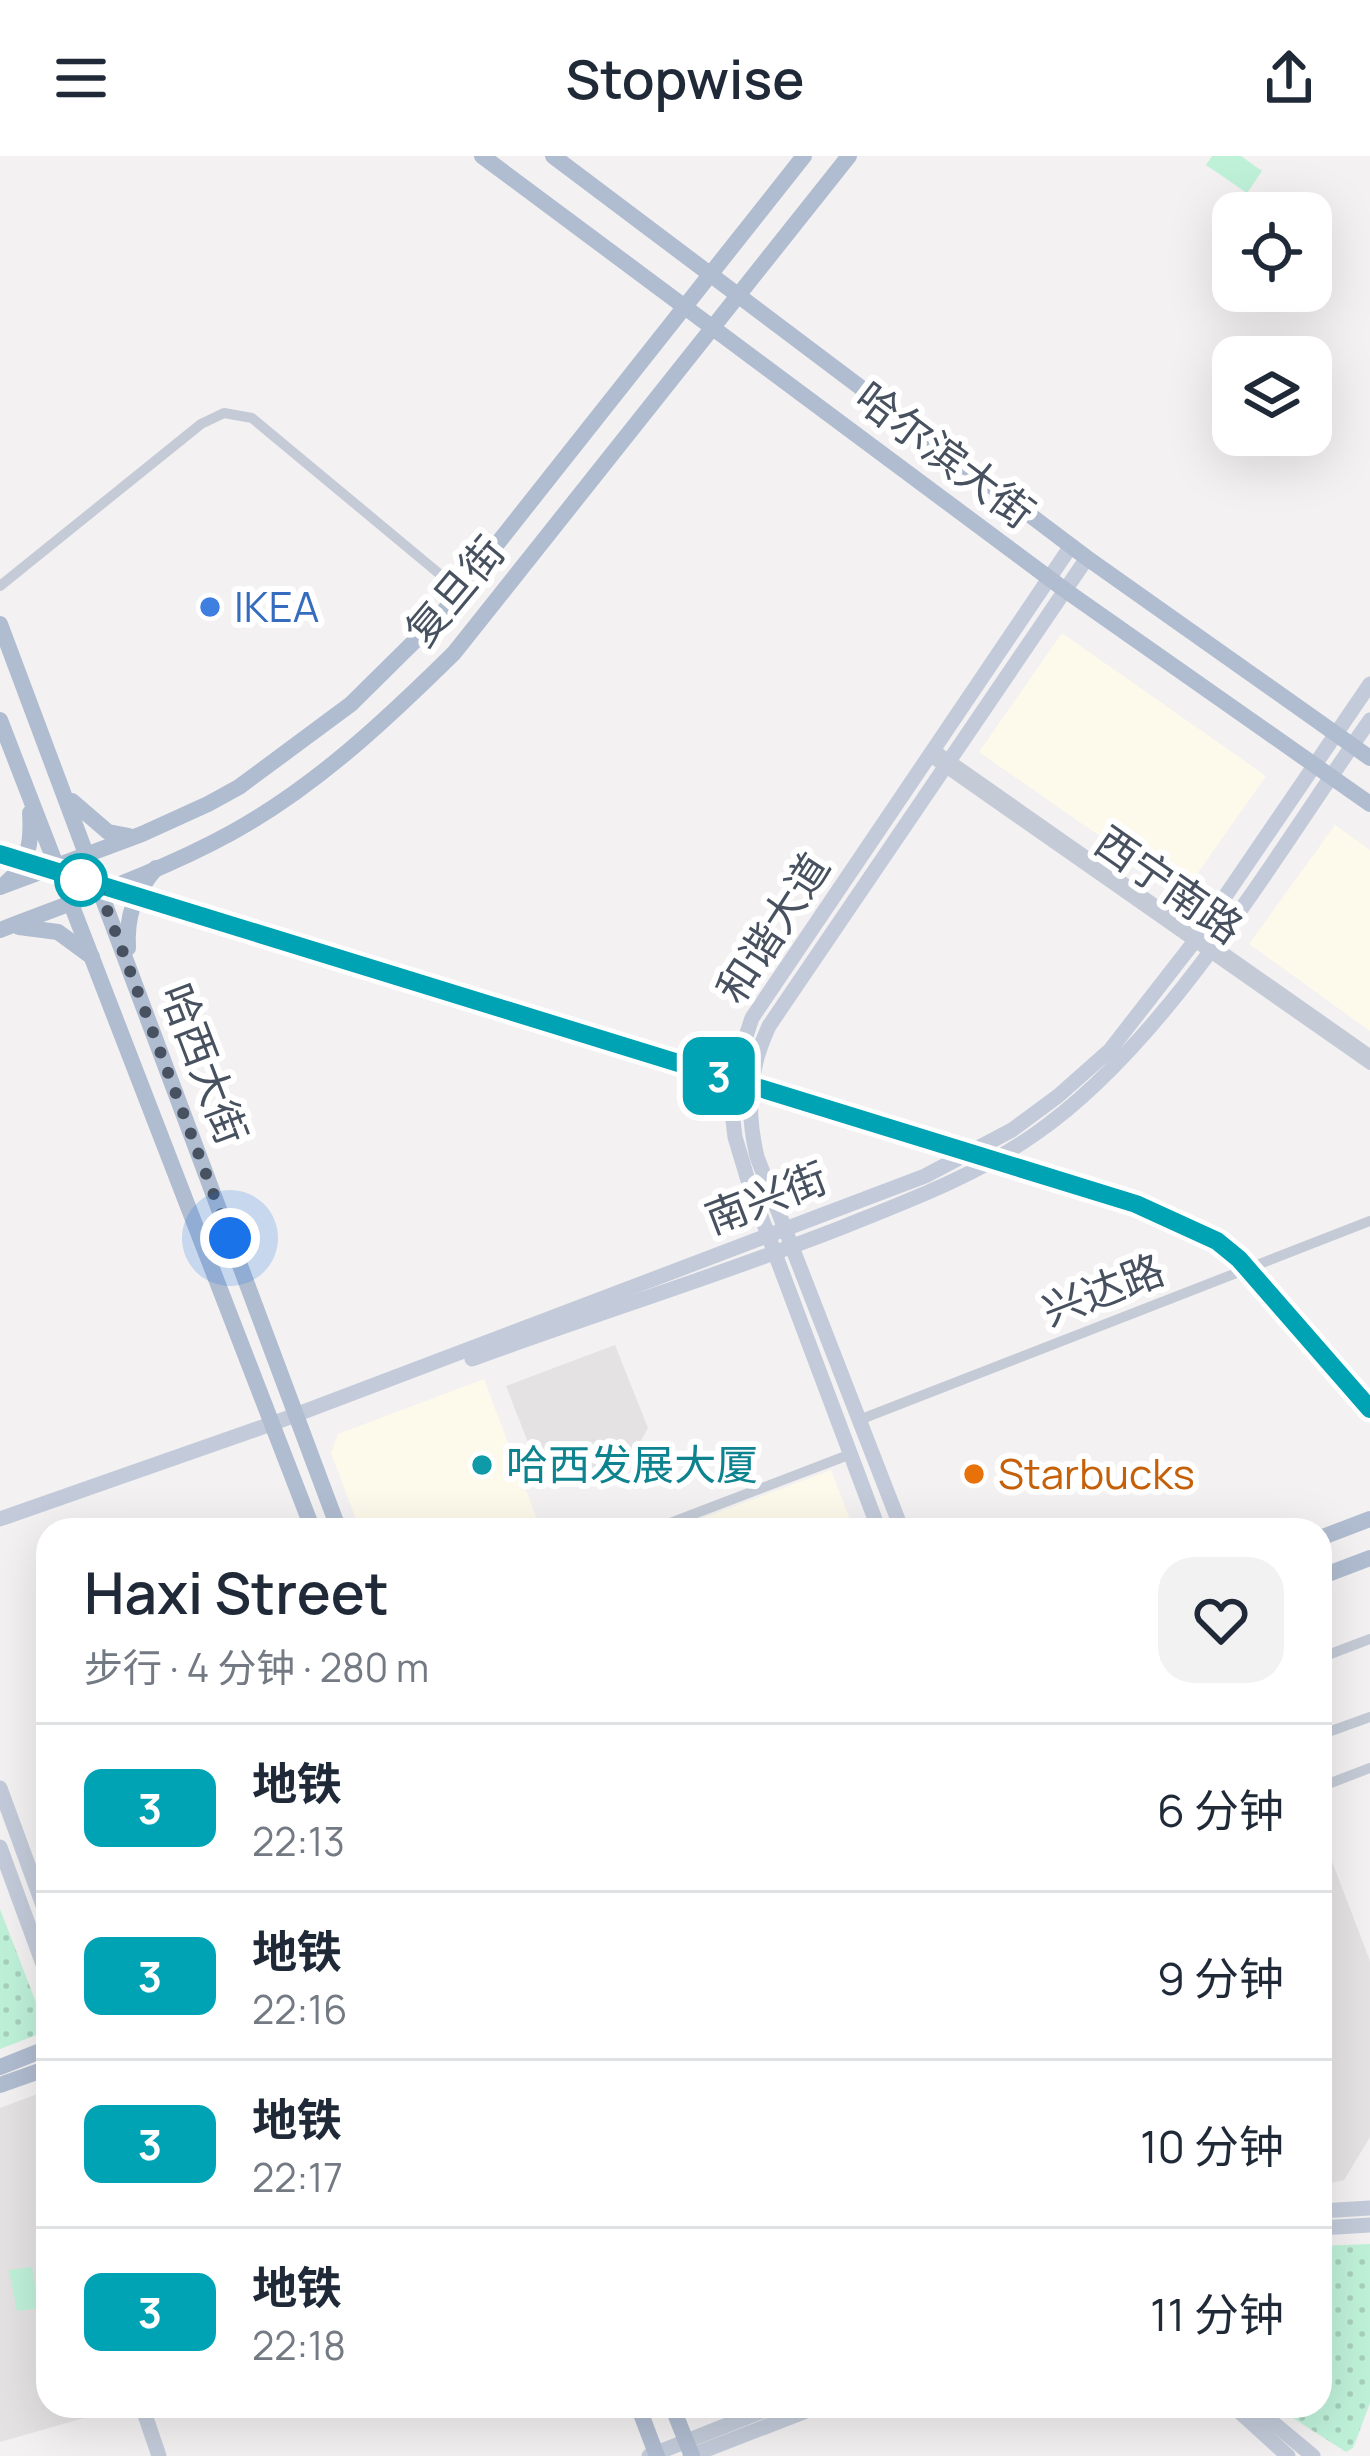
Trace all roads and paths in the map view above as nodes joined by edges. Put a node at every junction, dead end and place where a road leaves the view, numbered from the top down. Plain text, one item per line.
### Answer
1 (482, 156) edge
2 (553, 156) edge
3 (804, 156) edge
4 (849, 156) edge
5 (712, 273) junction
6 (740, 294) junction
7 (687, 307) junction
8 (714, 328) junction
9 (1071, 546) junction
10 (1087, 558) junction
11 (1049, 578) junction
12 (0, 586) edge
13 (1065, 590) junction
14 (460, 591) junction
15 (0, 624) edge
16 (1370, 684) edge
17 (0, 720) edge
18 (1370, 720) edge
19 (1335, 733) junction
20 (1352, 745) junction
21 (1370, 758) edge
22 (940, 759) junction
23 (1313, 764) junction
24 (1330, 776) junction
25 (61, 786) junction
26 (29, 794) junction
27 (1370, 804) edge
28 (142, 835) junction
29 (88, 856) junction
30 (58, 866) junction
31 (157, 867) junction
32 (0, 886) edge
33 (100, 891) junction
34 (73, 901) junction
35 (0, 930) edge
36 (1203, 944) junction
37 (95, 960) junction
38 (131, 973) junction
39 (1370, 1054) edge
40 (1370, 1066) edge
41 (1370, 1221) edge
42 (776, 1232) junction
43 (783, 1250) junction
44 (297, 1418) junction
45 (859, 1420) junction
46 (275, 1427) junction
47 (851, 1454) junction
48 (309, 1518) edge
49 (334, 1518) edge
50 (683, 1518) edge
51 (875, 1518) edge
52 (897, 1518) edge
53 (1370, 1519) edge
54 (0, 1523) edge
55 (1332, 1533) edge
56 (1370, 1558) edge
57 (1332, 1572) edge
58 (1370, 1639) edge
59 (1332, 1653) edge
60 (1370, 1717) edge
61 (1332, 1731) edge
62 (1370, 1768) edge
63 (1332, 1782) edge
64 (0, 1788) edge
65 (0, 1847) edge
66 (36, 1886) edge
67 (36, 1945) edge
68 (36, 2053) edge
69 (0, 2067) edge
70 (36, 2072) edge
71 (0, 2085) edge
72 (1370, 2208) edge
73 (1332, 2210) edge
74 (1370, 2225) edge
75 (1332, 2227) edge
76 (142, 2418) edge
77 (642, 2418) edge
78 (677, 2418) edge
79 (754, 2418) edge
80 (785, 2418) edge
81 (1246, 2418) edge
82 (1267, 2418) edge
83 (690, 2452) edge
84 (654, 2455) edge
85 (155, 2456) edge
86 (1288, 2456) edge
87 (1313, 2456) edge

1 - 7 main road, 哈尔滨大街
2 - 5 main road, 哈尔滨大街
3 - 5 main road, 复旦街
4 - 6 main road, 复旦街
5 - 6 main road, 哈尔滨大街
5 - 7 main road, 复旦街
6 - 8 main road, 复旦街
6 - 9 main road, 哈尔滨大街
7 - 8 main road, 哈尔滨大街
7 - 14 main road, 复旦街
8 - 11 main road, 哈尔滨大街
8 - 31 main road, 复旦街
9 - 10 main road, 哈尔滨大街
9 - 11 street, 和谐大道
10 - 13 street, 和谐大道
10 - 19 main road, 哈尔滨大街
11 - 13 main road, 哈尔滨大街
11 - 22 street, 和谐大道
12 - 14 street
13 - 22 street, 和谐大道
13 - 23 main road, 哈尔滨大街
14 - 28 main road, 复旦街
15 - 25 main road, 哈西大街
16 - 19 street, 南兴街
17 - 26 main road, 哈西大街
18 - 20 street, 南兴街
19 - 20 main road, 哈尔滨大街
19 - 23 street, 南兴街
20 - 21 main road, 哈尔滨大街
20 - 24 street, 南兴街
22 - 36 street, 西宁南路
22 - 42 street, 和谐大道
23 - 24 main road, 哈尔滨大街
23 - 36 street, 南兴街
24 - 27 main road, 哈尔滨大街
24 - 36 street, 南兴街
25 - 28 main road
25 - 29 main road, 哈西大街
26 - 30 main road, 哈西大街
26 - 32 main road
28 - 29 main road, 复旦街
29 - 30 main road, 复旦街
29 - 33 main road, 哈西大街
30 - 32 main road, 复旦街
30 - 34 main road, 哈西大街
31 - 33 main road, 复旦街
31 - 38 main road
33 - 34 main road, 复旦街
33 - 38 main road, 哈西大街
34 - 35 main road, 复旦街
34 - 37 main road, 哈西大街
35 - 37 main road
36 - 39 street, 西宁南路
36 - 40 street, 西宁南路
36 - 42 street, 南兴街
36 - 43 street, 南兴街
37 - 46 main road, 哈西大街
38 - 44 main road, 哈西大街
41 - 45 street, 兴达路
42 - 43 street, 和谐大道
42 - 44 street, 南兴街
43 - 44 street, 南兴街
43 - 45 street, 和谐大道
43 - 47 street, 和谐大道
44 - 46 street, 南兴街
44 - 49 main road, 哈西大街
45 - 52 street, 和谐大道
46 - 48 main road, 哈西大街
46 - 54 street, 南兴街
47 - 50 street
47 - 51 street, 和谐大道
53 - 55 main road
56 - 57 main road
58 - 59 street
60 - 61 street
62 - 63 street
64 - 66 street
65 - 67 street
68 - 69 main road
70 - 71 main road
72 - 73 street
74 - 75 street
76 - 85 street
77 - 84 main road
78 - 83 main road
79 - 83 street
80 - 83 street
81 - 86 street
82 - 87 street
83 - 84 street

